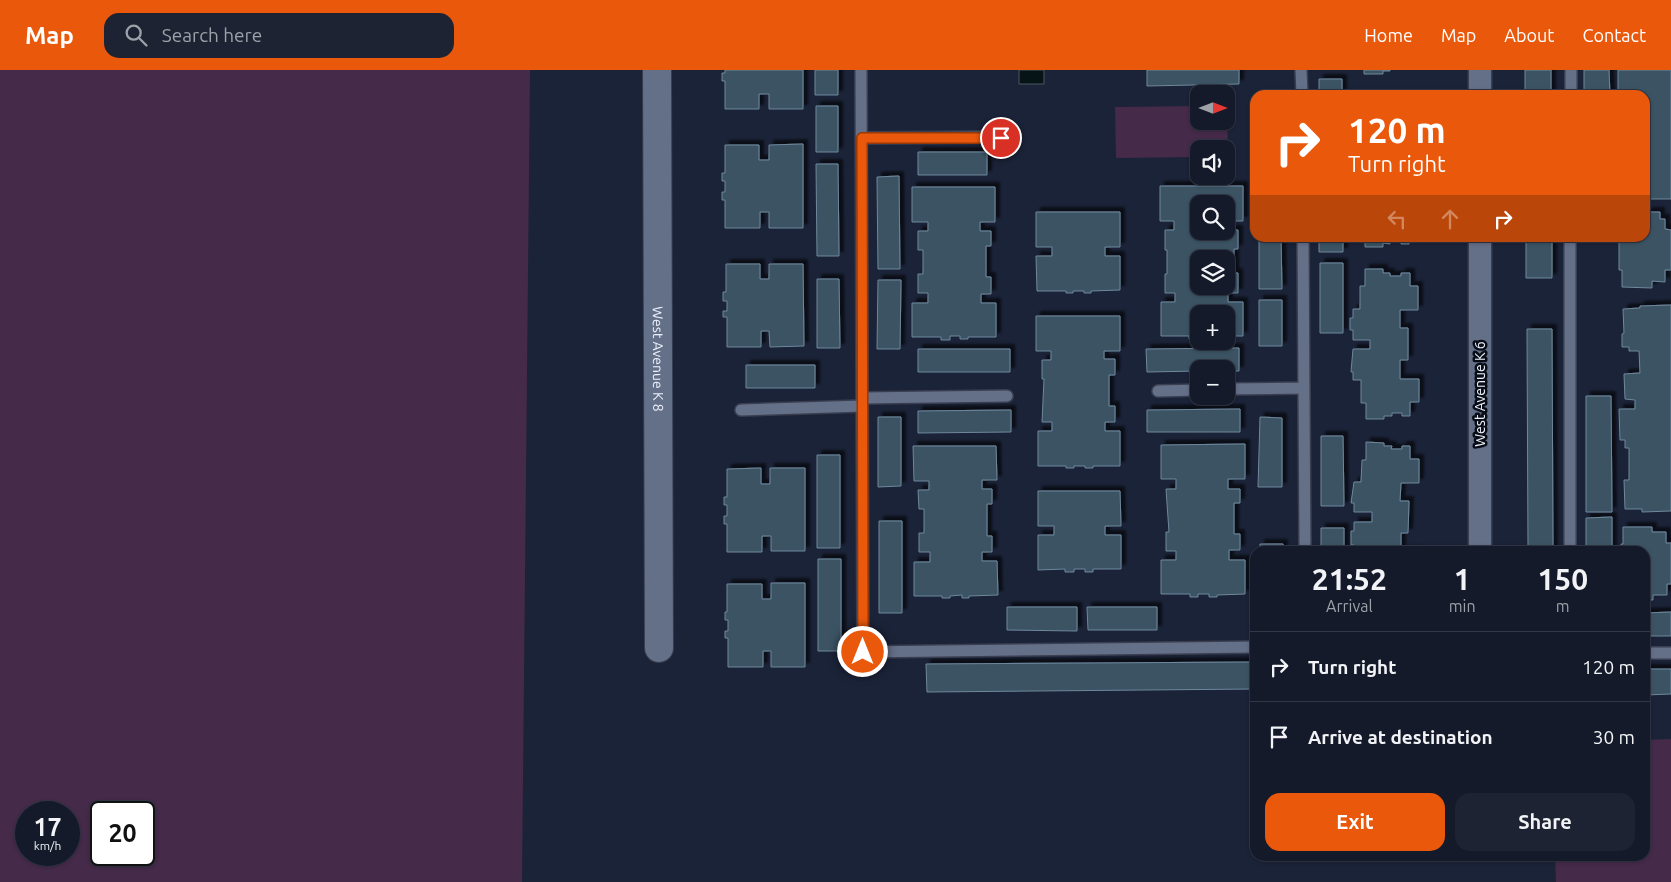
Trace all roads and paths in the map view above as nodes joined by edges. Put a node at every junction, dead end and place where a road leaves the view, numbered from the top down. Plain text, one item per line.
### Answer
1 (657, 70) edge
2 (861, 70) edge
3 (1301, 70) edge
4 (1480, 70) edge
5 (1571, 70) edge
6 (1302, 90) edge
7 (1480, 90) edge
8 (1571, 90) edge
9 (862, 138) junction
10 (1001, 138) dead end
11 (1303, 242) edge
12 (1480, 242) edge
13 (1570, 242) edge
14 (1304, 388) junction
15 (1235, 389) edge
16 (1158, 390) dead end
17 (1190, 390) edge
18 (1007, 396) dead end
19 (862, 402) junction
20 (741, 410) dead end
21 (1305, 546) edge
22 (1480, 546) edge
23 (1570, 546) edge
24 (1250, 647) edge
25 (659, 648) dead end
26 (1650, 653) edge
27 (1671, 653) edge

1 - 25 street, West Avenue K 8
2 - 9 lane
3 - 6 lane
4 - 7 street
5 - 8 lane
9 - 10 lane
9 - 19 lane
11 - 14 lane
12 - 22 street, West Avenue K 6
13 - 23 lane
14 - 15 lane
14 - 21 lane
16 - 17 lane
18 - 19 lane
19 - 20 lane
19 - 24 lane
26 - 27 lane

